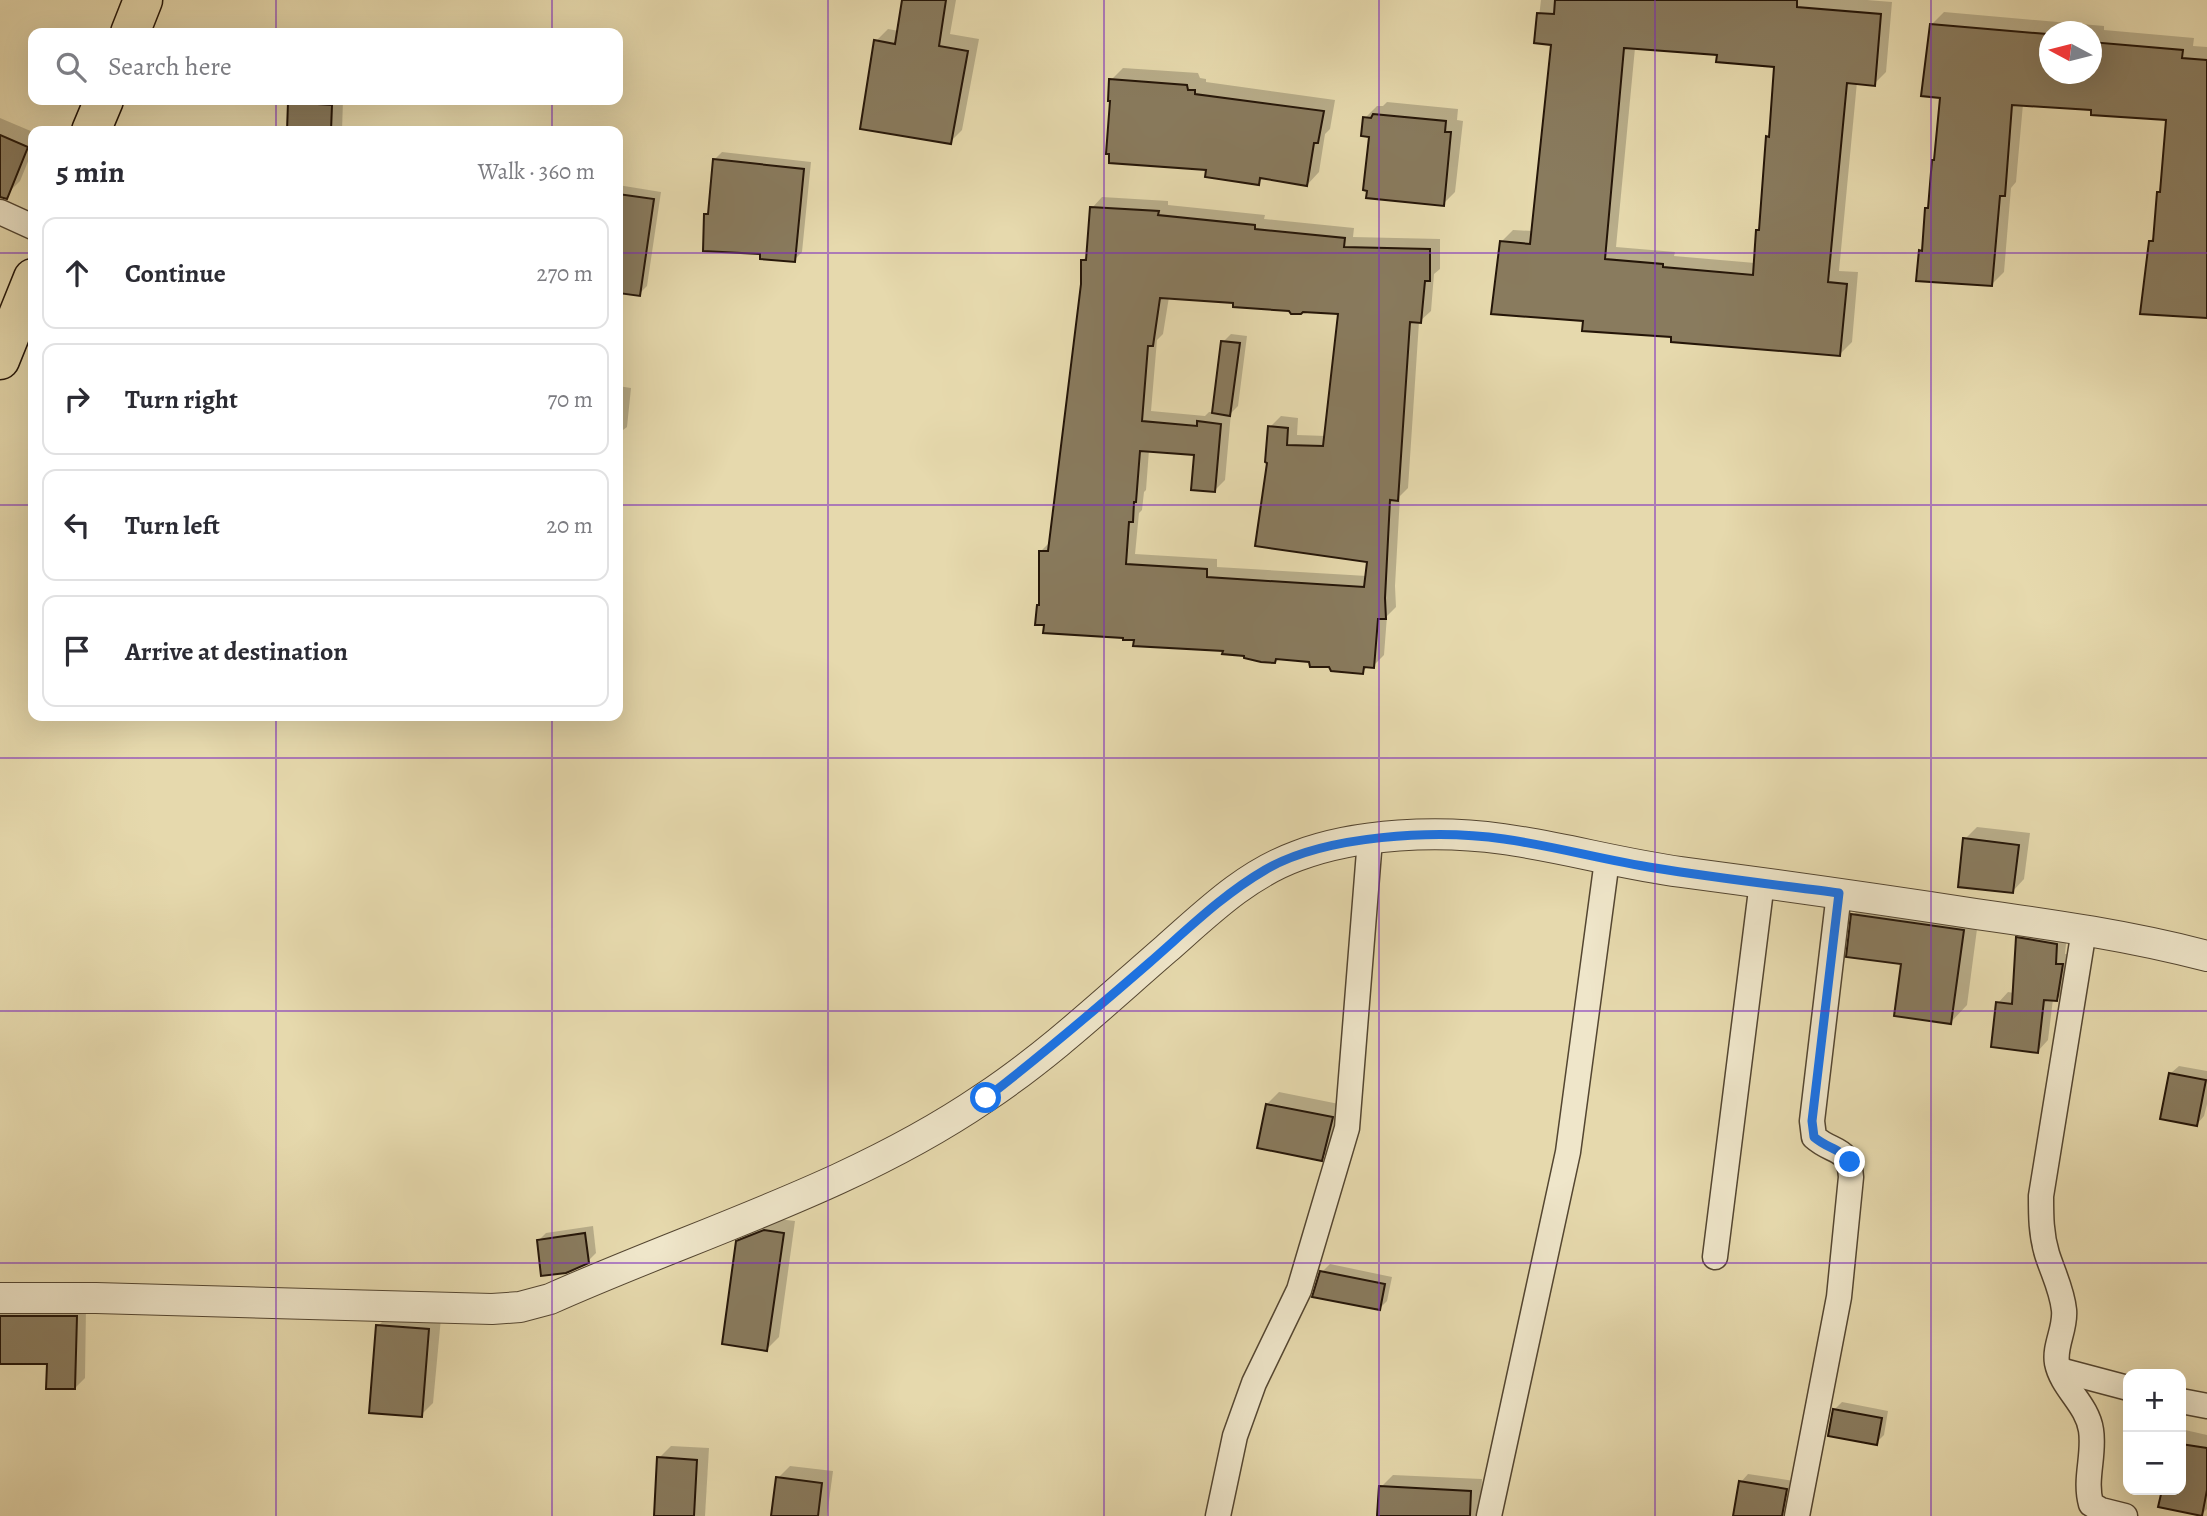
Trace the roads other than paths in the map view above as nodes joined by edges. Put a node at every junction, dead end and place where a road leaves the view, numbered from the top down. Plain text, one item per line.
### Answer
1 (143, 0) edge
2 (132, 28) edge
3 (102, 105) edge
4 (93, 126) edge
5 (0, 212) edge
6 (28, 225) edge
7 (28, 290) edge
8 (0, 360) edge
9 (1370, 839) junction
10 (1607, 860) junction
11 (1762, 882) junction
12 (1839, 893) junction
13 (2084, 929) junction
14 (2207, 956) edge
15 (1715, 1257) dead end
16 (0, 1298) edge
17 (2060, 1370) junction
18 (2123, 1387) edge
19 (2186, 1402) edge
20 (2207, 1406) edge
21 (1218, 1516) edge
22 (1489, 1516) edge
23 (1797, 1516) edge
24 (2125, 1516) edge

1 - 2 main road
3 - 4 main road
5 - 6 street
7 - 8 main road
9 - 10 street
9 - 16 street
9 - 21 street
10 - 11 street
10 - 22 street
11 - 12 street
11 - 15 street
12 - 13 street
12 - 23 street
13 - 14 street
13 - 17 street
17 - 18 street
17 - 24 street
19 - 20 street

